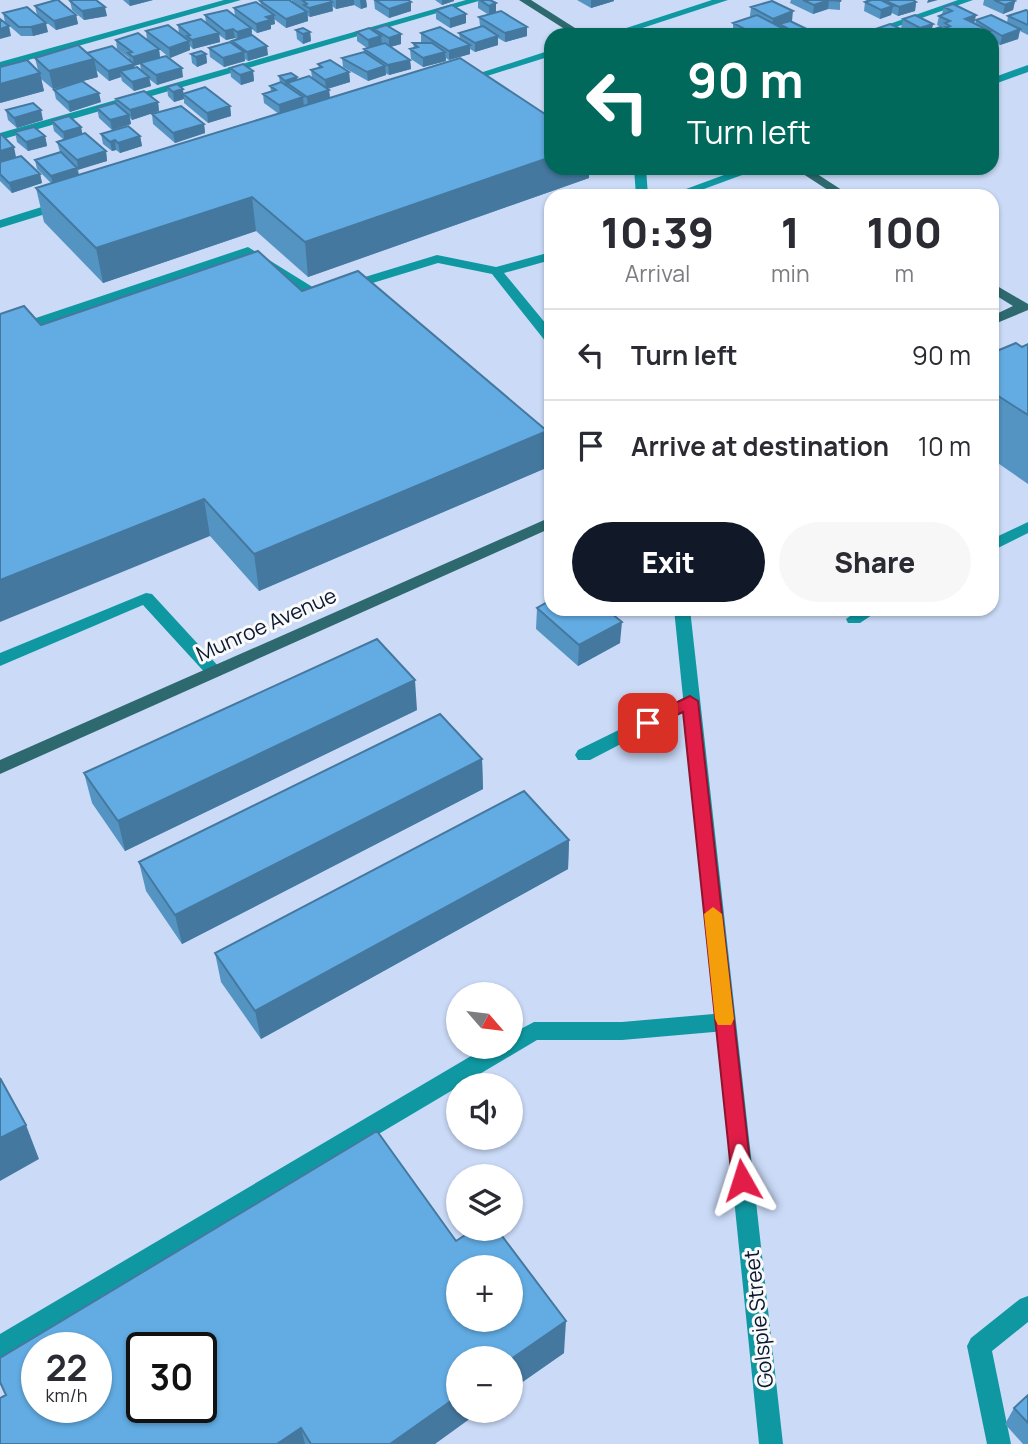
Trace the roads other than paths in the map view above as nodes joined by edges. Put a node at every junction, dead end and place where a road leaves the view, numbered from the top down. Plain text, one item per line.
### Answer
1 (236, 0) edge
2 (477, 0) edge
3 (524, 0) edge
4 (723, 0) edge
5 (968, 0) edge
6 (570, 28) edge
7 (633, 28) edge
8 (884, 28) edge
9 (544, 55) edge
10 (0, 65) edge
11 (1028, 68) edge
12 (999, 79) edge
13 (446, 86) edge
14 (0, 137) edge
15 (734, 175) edge
16 (811, 175) edge
17 (694, 189) edge
18 (834, 189) edge
19 (79, 200) edge
20 (0, 224) edge
21 (544, 258) edge
22 (496, 271) junction
23 (999, 292) edge
24 (999, 318) edge
25 (544, 330) edge
26 (0, 335) edge
27 (544, 525) edge
28 (1028, 527) edge
29 (999, 542) edge
30 (683, 616) edge
31 (860, 616) edge
32 (854, 619) dead end
33 (0, 660) edge
34 (214, 672) junction
35 (690, 701) junction
36 (584, 755) dead end
37 (0, 767) edge
38 (725, 1022) junction
39 (523, 1037) edge
40 (485, 1059) edge
41 (1028, 1307) edge
42 (0, 1347) edge
43 (771, 1444) edge
44 (999, 1444) edge

1 - 10 street
2 - 14 street
3 - 6 main road
4 - 7 street
5 - 8 street
9 - 13 street
11 - 12 street
15 - 17 street
16 - 18 main road
19 - 20 street
21 - 22 street
22 - 25 street
22 - 26 street
23 - 24 main road
27 - 34 main road, Munroe Avenue
28 - 29 street
30 - 35 street, Golspie Street
31 - 32 street
33 - 34 street
34 - 37 main road, Munroe Avenue
35 - 36 street
35 - 38 street, Golspie Street
38 - 39 street
38 - 43 street, Golspie Street
40 - 42 street
41 - 44 street

